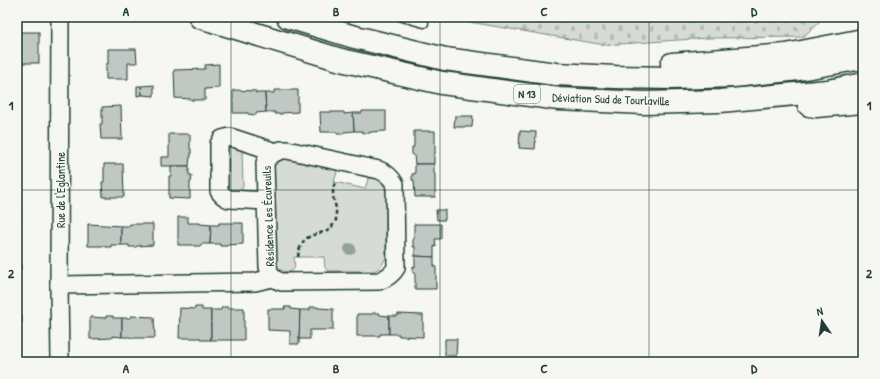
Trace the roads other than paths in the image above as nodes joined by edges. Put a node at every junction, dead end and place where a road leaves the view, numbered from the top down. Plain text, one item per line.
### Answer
1 (60, 17) edge
2 (200, 17) edge
3 (288, 17) edge
4 (402, 17) edge
5 (424, 23) dead end
6 (863, 40) edge
7 (863, 58) edge
8 (615, 77) junction
9 (863, 84) edge
10 (720, 101) junction
11 (863, 102) edge
12 (276, 152) junction
13 (266, 201) junction
14 (272, 278) junction
15 (59, 285) junction
16 (60, 362) edge

1 - 15 street, Rue de l'Eglantine
2 - 10 highway, Déviation Sud de Tourlaville / N 13
3 - 8 highway, Déviation Sud de Tourlaville / N 13
4 - 5 lane
6 - 8 highway
7 - 8 highway, Déviation Sud de Tourlaville / N 13
9 - 10 highway, Déviation Sud de Tourlaville / N 13
10 - 11 highway
12 - 13 street, Résidence Les Écureuils
12 - 13 street
12 - 14 street, Résidence Les Écureuils
13 - 14 street, Résidence Les Écureuils
14 - 15 street
15 - 16 street, Rue de l'Eglantine

